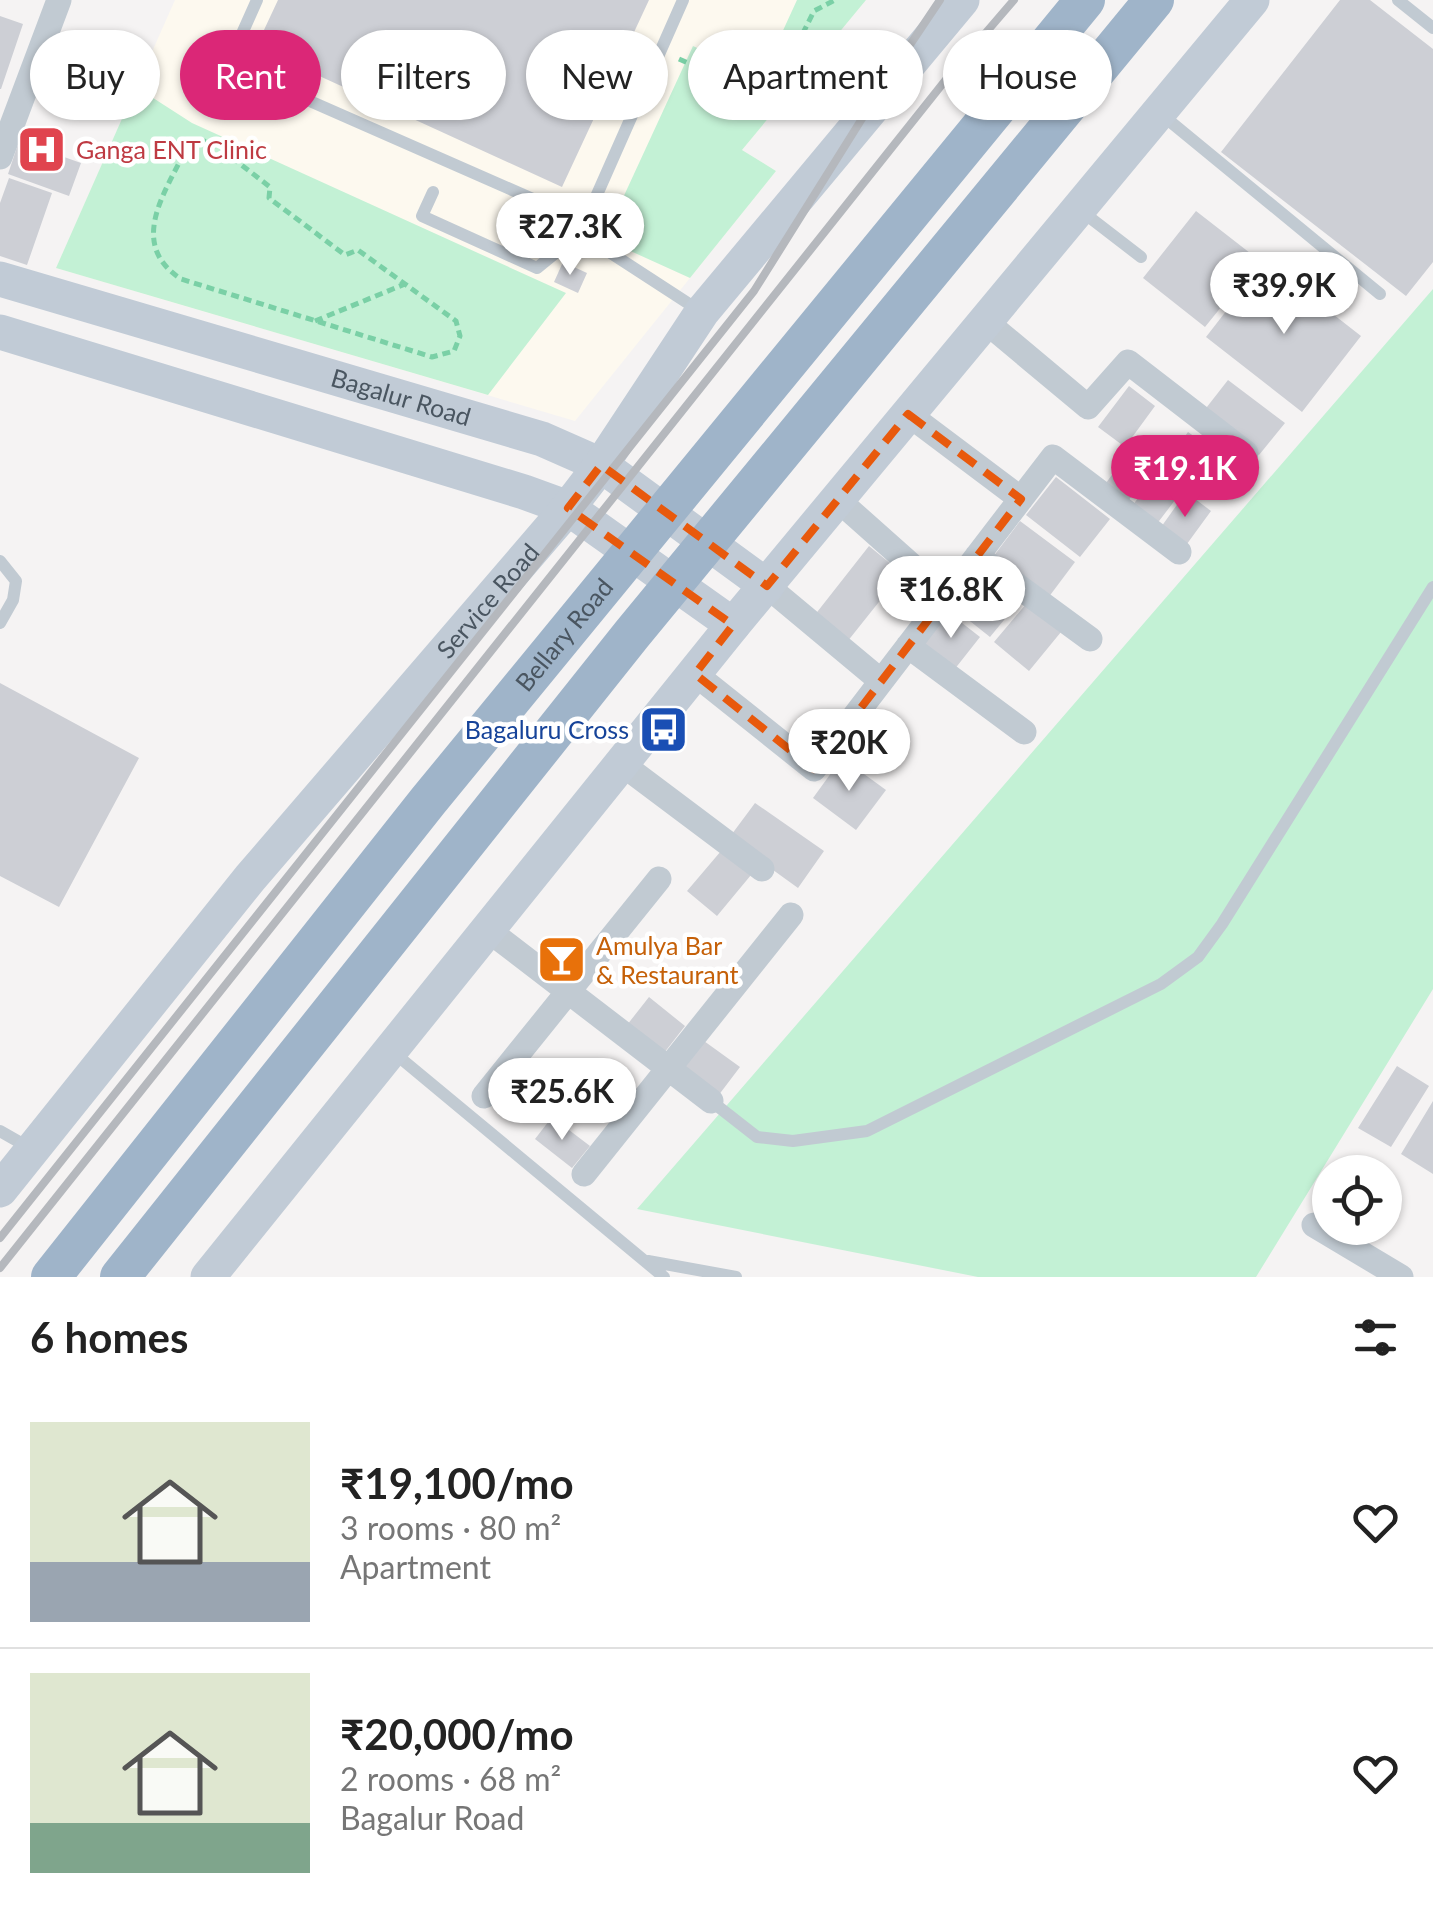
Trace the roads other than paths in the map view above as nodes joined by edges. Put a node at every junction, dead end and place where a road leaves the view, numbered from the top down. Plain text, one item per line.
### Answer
1 (59, 0) edge
2 (257, 0) edge
3 (683, 0) edge
4 (962, 0) edge
5 (1085, 0) edge
6 (1154, 0) edge
7 (1252, 0) edge
8 (1398, 0) edge
9 (1433, 28) edge
10 (1158, 113) junction
11 (0, 157) edge
12 (432, 192) dead end
13 (1078, 209) junction
14 (583, 228) junction
15 (1141, 256) dead end
16 (0, 279) edge
17 (1380, 294) dead end
18 (702, 312) junction
19 (985, 321) junction
20 (0, 332) edge
21 (908, 414) junction
22 (1246, 452) dead end
23 (602, 466) junction
24 (838, 500) junction
25 (1021, 500) junction
26 (568, 508) junction
27 (1179, 552) dead end
28 (977, 556) junction
29 (0, 561) edge
30 (767, 586) junction
31 (1433, 586) edge
32 (946, 596) junction
33 (0, 622) edge
34 (734, 625) junction
35 (1090, 639) dead end
36 (908, 646) junction
37 (695, 674) junction
38 (881, 682) junction
39 (1024, 732) dead end
40 (622, 764) junction
41 (762, 868) dead end
42 (660, 878) dead end
43 (791, 916) dead end
44 (488, 930) junction
45 (566, 991) junction
46 (391, 1050) junction
47 (666, 1068) junction
48 (484, 1096) dead end
49 (711, 1102) joint
50 (0, 1131) edge
51 (34, 1150) junction
52 (584, 1174) dead end
53 (0, 1190) edge
54 (1348, 1245) edge
55 (646, 1261) junction
56 (50, 1277) edge
57 (120, 1277) edge
58 (208, 1277) edge
59 (664, 1277) edge
60 (736, 1277) edge
61 (1401, 1277) edge

1 - 11 street
2 - 14 lane
3 - 14 lane
4 - 18 main road, Service Road
5 - 56 highway, Bellary Road
6 - 57 highway, Bellary Road
7 - 10 main road
8 - 9 lane
10 - 13 main road
10 - 17 lane
12 - 14 lane
13 - 15 lane
13 - 19 main road
14 - 18 lane
16 - 23 main road, Bagalur Road
18 - 23 main road, Service Road
19 - 21 main road
19 - 22 street
20 - 26 main road
21 - 24 main road
21 - 25 street
23 - 26 main road, Service Road
23 - 30 main road, Bagalur Road
24 - 30 main road
24 - 32 street
25 - 27 street
25 - 28 street
26 - 34 main road
26 - 51 main road, Service Road
28 - 32 street
28 - 35 street
29 - 33 lane
30 - 34 main road
30 - 38 street
31 - 49 lane
32 - 36 street
34 - 37 main road
36 - 38 street
36 - 39 street
37 - 38 street
37 - 40 main road
40 - 41 street
40 - 44 main road
42 - 45 street
43 - 47 street
44 - 45 street
44 - 46 main road
45 - 47 street
45 - 48 street
46 - 55 lane
46 - 58 main road
47 - 49 street
47 - 52 street
50 - 51 lane
51 - 53 main road, Service Road
54 - 61 street
55 - 59 lane
55 - 60 lane

